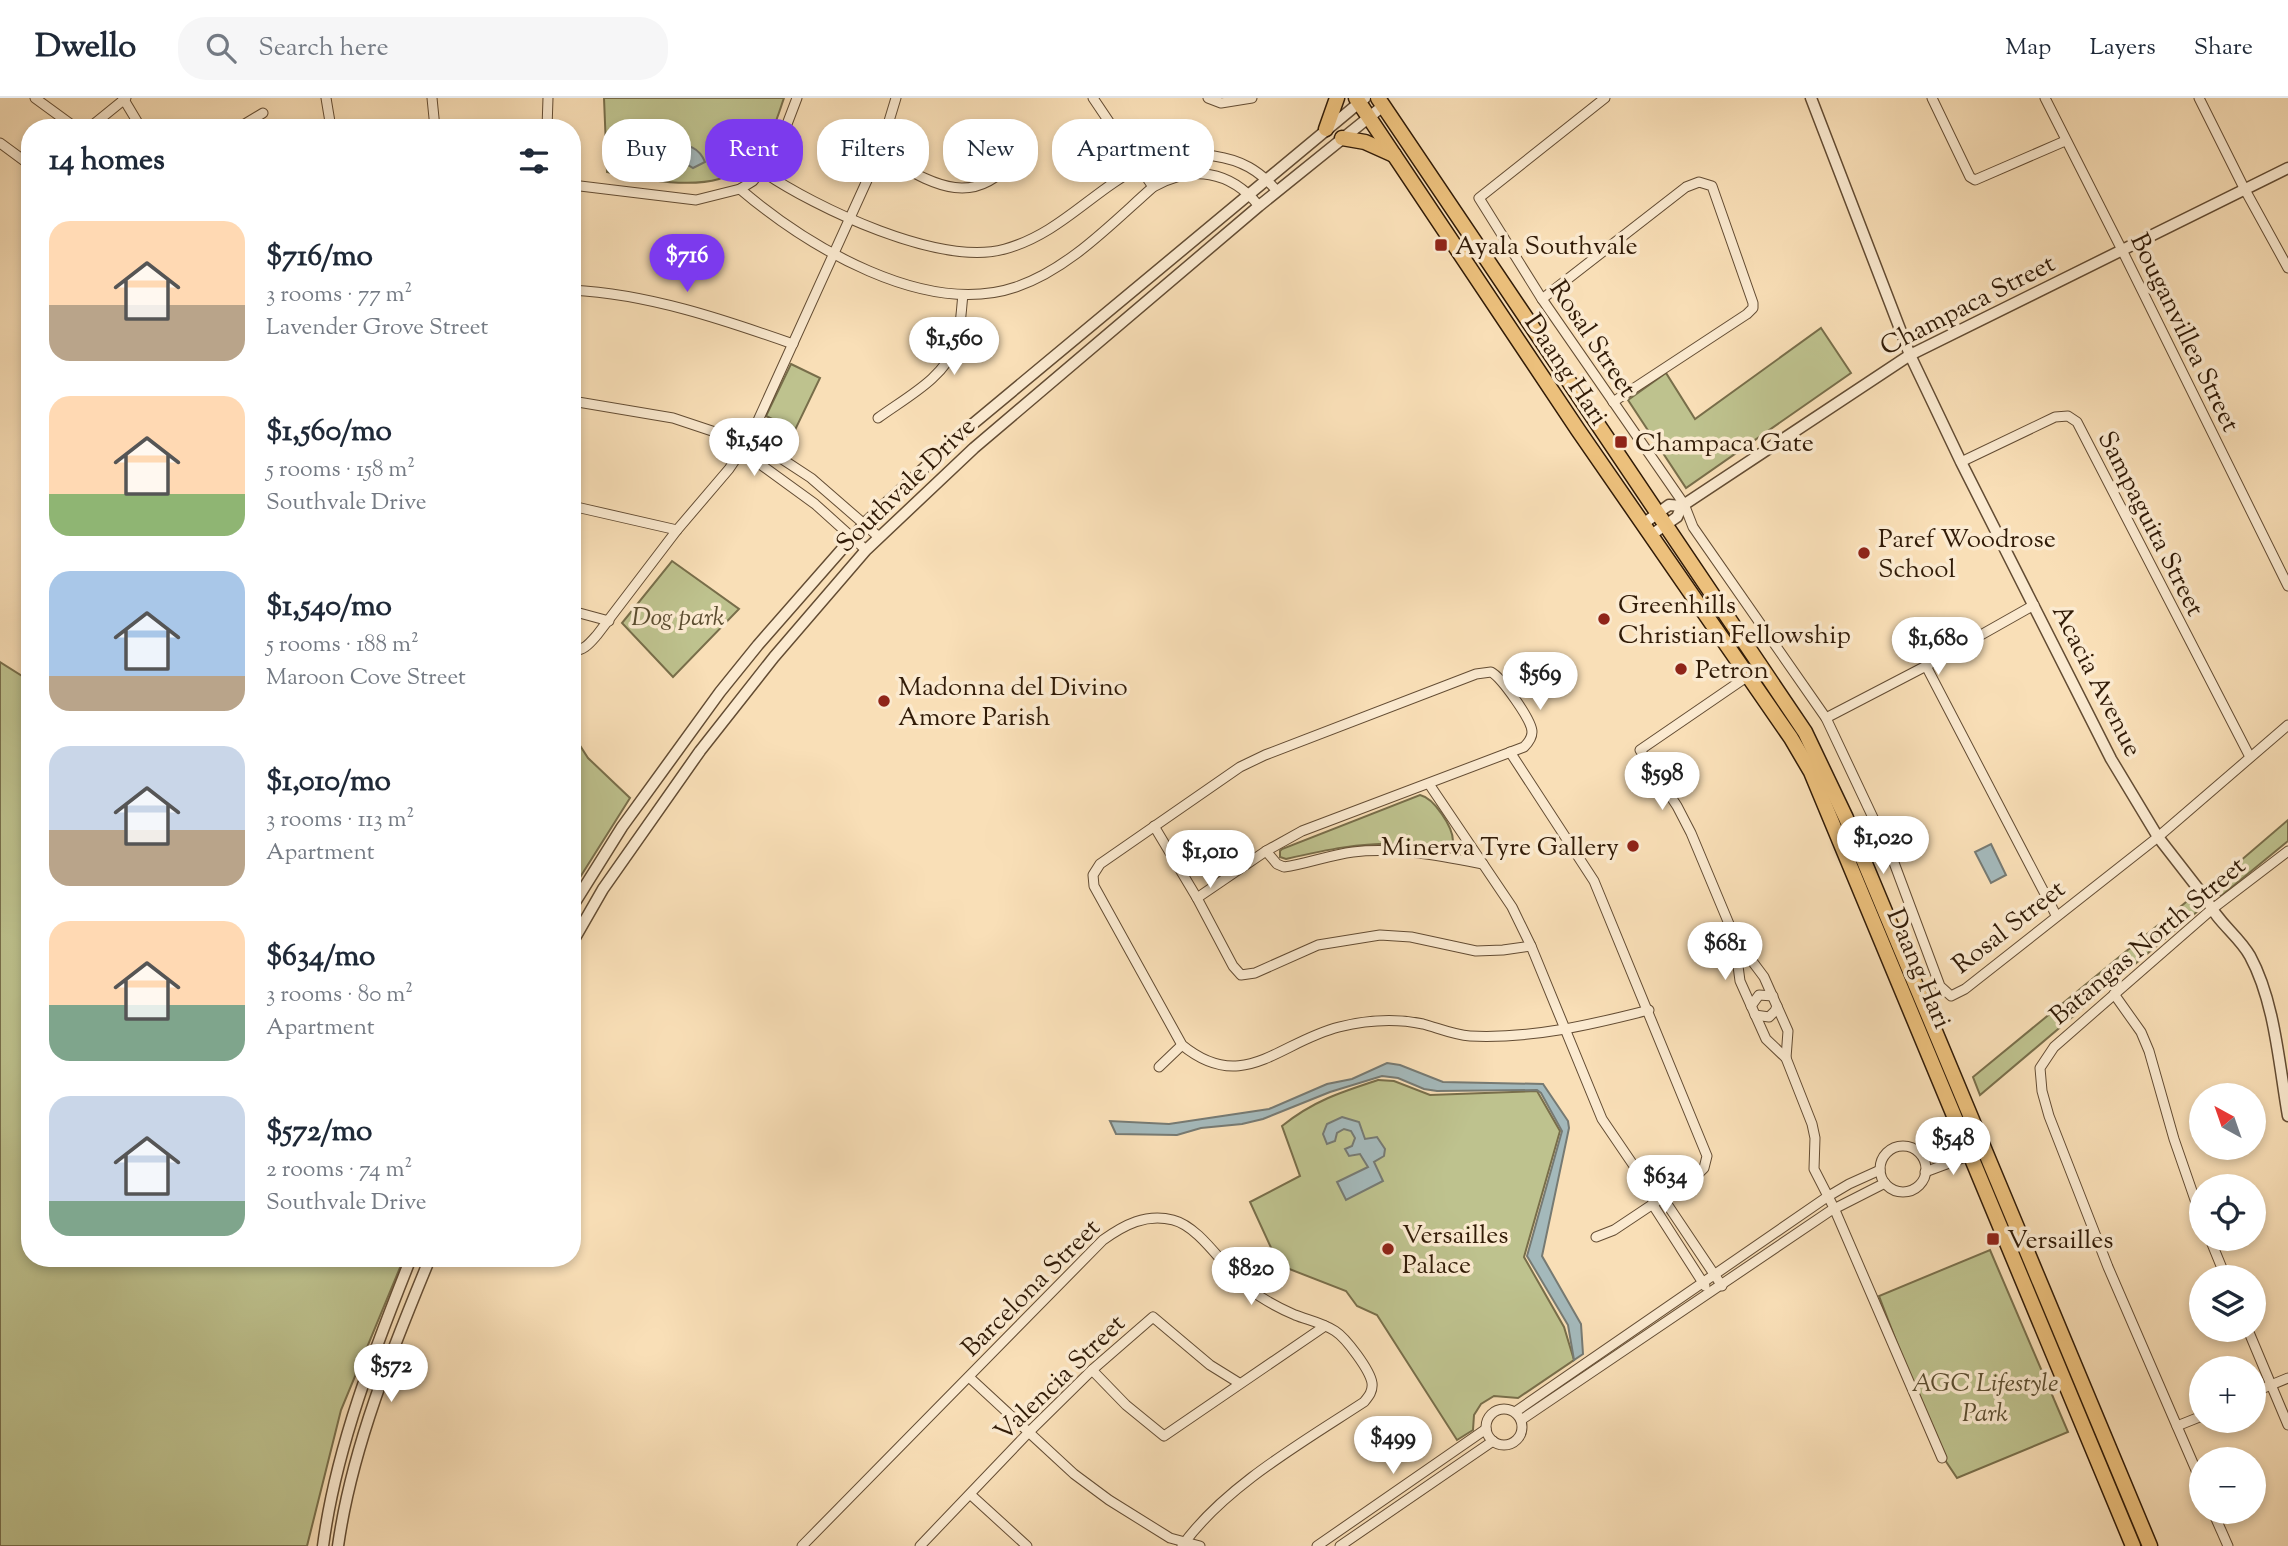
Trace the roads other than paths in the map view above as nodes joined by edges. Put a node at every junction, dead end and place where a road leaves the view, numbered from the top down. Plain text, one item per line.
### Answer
1 (36, 98) edge
2 (124, 98) edge
3 (326, 98) edge
4 (432, 98) edge
5 (548, 98) edge
6 (797, 98) edge
7 (896, 98) edge
8 (1093, 98) edge
9 (1208, 98) edge
10 (1252, 98) edge
11 (1337, 98) edge
12 (1605, 98) edge
13 (1811, 98) edge
14 (1932, 98) edge
15 (2045, 98) edge
16 (2199, 98) edge
17 (1360, 100) edge
18 (1380, 102) edge
19 (263, 113) dead end
20 (1369, 117) junction
21 (64, 119) edge
22 (100, 119) edge
23 (136, 119) edge
24 (253, 119) edge
25 (330, 119) edge
26 (434, 119) edge
27 (547, 119) edge
28 (789, 119) edge
29 (889, 119) edge
30 (1107, 119) edge
31 (1325, 130) junction
32 (1342, 138) junction
33 (2065, 141) junction
34 (0, 143) edge
35 (1396, 156) junction
36 (1214, 157) edge
37 (21, 158) edge
38 (2288, 168) edge
39 (1266, 178) junction
40 (929, 179) edge
41 (749, 182) edge
42 (778, 182) edge
43 (865, 182) edge
44 (987, 182) edge
45 (1116, 182) edge
46 (1149, 182) edge
47 (581, 186) edge
48 (1153, 187) junction
49 (2244, 188) junction
50 (740, 189) junction
51 (1277, 191) junction
52 (1248, 193) junction
53 (1259, 206) junction
54 (849, 218) junction
55 (2122, 250) junction
56 (833, 253) junction
57 (2288, 268) edge
58 (581, 290) edge
59 (963, 295) junction
60 (1542, 299) junction
61 (793, 344) junction
62 (1910, 355) junction
63 (1613, 402) junction
64 (581, 403) edge
65 (878, 418) dead end
66 (750, 438) junction
67 (736, 439) junction
68 (742, 451) junction
69 (1961, 462) junction
70 (1683, 505) junction
71 (581, 508) edge
72 (1667, 515) junction
73 (865, 523) junction
74 (677, 530) junction
75 (1647, 530) junction
76 (852, 537) junction
77 (879, 537) junction
78 (866, 550) junction
79 (2288, 586) edge
80 (2034, 605) junction
81 (581, 613) edge
82 (609, 621) junction
83 (581, 649) edge
84 (1926, 667) junction
85 (1748, 676) junction
86 (1826, 718) junction
87 (2288, 725) edge
88 (1510, 752) junction
89 (2250, 757) junction
90 (1429, 784) junction
91 (1154, 825) junction
92 (2158, 837) junction
93 (1266, 850) junction
94 (2288, 851) edge
95 (1483, 864) junction
96 (581, 893) edge
97 (1197, 898) junction
98 (2211, 909) junction
99 (2056, 915) junction
100 (581, 928) edge
101 (1531, 946) junction
102 (1742, 955) junction
103 (2114, 995) junction
104 (1775, 1001) junction
105 (1751, 1006) junction
106 (1649, 1010) junction
107 (1755, 1015) junction
108 (1565, 1030) junction
109 (1182, 1045) junction
110 (1786, 1058) junction
111 (1159, 1067) dead end
112 (2288, 1115) edge
113 (1968, 1130) junction
114 (1917, 1150) junction
115 (1977, 1152) junction
116 (1880, 1170) junction
117 (1925, 1172) junction
118 (2189, 1182) edge
119 (1885, 1183) junction
120 (1658, 1196) junction
121 (1827, 1197) junction
122 (1653, 1205) junction
123 (1834, 1209) junction
124 (1596, 1237) dead end
125 (407, 1267) edge
126 (426, 1267) edge
127 (1715, 1275) junction
128 (1704, 1283) junction
129 (1722, 1286) junction
130 (1710, 1293) junction
131 (1325, 1326) junction
132 (2253, 1342) edge
133 (1092, 1370) junction
134 (969, 1377) junction
135 (2288, 1378) edge
136 (1239, 1383) junction
137 (2271, 1385) junction
138 (2266, 1387) edge
139 (1518, 1416) junction
140 (2189, 1421) edge
141 (2177, 1426) junction
142 (2288, 1426) edge
143 (1486, 1429) junction
144 (1029, 1432) junction
145 (1493, 1441) junction
146 (2189, 1454) edge
147 (1942, 1458) dead end
148 (971, 1494) junction
149 (2218, 1524) edge
150 (1181, 1544) edge
151 (323, 1546) edge
152 (338, 1546) edge
153 (802, 1546) edge
154 (920, 1546) edge
155 (1027, 1546) edge
156 (1200, 1546) edge
157 (1317, 1546) edge
158 (1340, 1546) edge
159 (2133, 1546) edge
160 (2150, 1546) edge
161 (2228, 1546) edge

1 - 21 street
2 - 22 street
2 - 23 street
3 - 25 street
4 - 26 street
5 - 27 street
6 - 28 street
7 - 29 street
8 - 30 street
9 - 10 street
11 - 31 main road
12 - 60 street, Rosal Street
13 - 62 street, Acacia Avenue
14 - 33 street
15 - 33 street, Bouganvillea Street
16 - 49 street
17 - 20 main road, Daang Hari
17 - 31 street, Southvale Drive
18 - 20 street, Southvale Drive
18 - 72 main road, Daang Hari
19 - 24 street
20 - 32 street, Southvale Drive
20 - 35 main road, Daang Hari
31 - 39 street, Southvale Drive
32 - 35 main road
32 - 51 street, Southvale Drive
33 - 55 street, Bouganvillea Street
34 - 37 street
35 - 75 main road, Daang Hari
36 - 39 street
38 - 49 street, Champaca Street
39 - 51 street
39 - 52 street, Southvale Drive
40 - 44 street
41 - 50 street
42 - 54 street
43 - 54 street
45 - 54 street
46 - 48 street
47 - 50 street
48 - 52 street
48 - 59 street
49 - 55 street, Champaca Street
49 - 57 street
50 - 56 street
51 - 53 street, Southvale Drive
52 - 53 street
52 - 73 street, Southvale Drive
53 - 77 street, Southvale Drive
54 - 56 street
55 - 62 street, Champaca Street
55 - 79 street, Bouganvillea Street
56 - 59 street
56 - 61 street
58 - 61 street
59 - 65 street
60 - 63 street, Rosal Street
60 - 63 street
61 - 66 street
62 - 69 street, Acacia Avenue
62 - 70 street, Champaca Street
63 - 70 street, Rosal Street
64 - 67 street
66 - 67 street
66 - 68 street
66 - 73 street
67 - 68 street
68 - 74 street
68 - 76 street
69 - 80 street, Acacia Avenue
69 - 89 street, Sampaguita Street
70 - 72 street
70 - 86 street, Rosal Street
71 - 74 street
72 - 75 street
72 - 113 main road, Daang Hari
73 - 76 street, Southvale Drive
73 - 77 street
74 - 82 street
75 - 85 main road, Daang Hari
76 - 78 street
76 - 96 street, Southvale Drive
77 - 78 street, Southvale Drive
78 - 100 street, Southvale Drive
80 - 84 street
80 - 92 street, Acacia Avenue
81 - 82 street
82 - 83 street
84 - 86 street
84 - 99 street
85 - 102 street
85 - 113 main road, Daang Hari
86 - 99 street, Rosal Street
87 - 89 street
88 - 90 street
88 - 91 street
88 - 106 street
89 - 92 street
90 - 93 street
90 - 95 street
91 - 97 street
91 - 109 street
92 - 98 street, Acacia Avenue
92 - 99 street, Rosal Street
93 - 95 street
93 - 97 street
94 - 98 street, Batangas North Street
95 - 101 street
97 - 101 street
98 - 103 street, Batangas North Street
98 - 112 street, Acacia Avenue
101 - 108 street
102 - 104 street
102 - 105 street
103 - 118 street
103 - 141 street, Batangas North Street
104 - 105 street
104 - 107 street
104 - 110 street
105 - 107 street
106 - 108 street
106 - 120 street
107 - 110 street
108 - 109 street
108 - 120 street
109 - 111 street
110 - 121 street
113 - 114 street
113 - 115 main road, Daang Hari
114 - 116 street
114 - 117 street
115 - 117 street
115 - 159 main road, Daang Hari
115 - 160 main road, Daang Hari
116 - 119 street
116 - 121 street
117 - 119 street
119 - 123 street
120 - 122 street
120 - 127 street
121 - 123 street
121 - 127 street
122 - 124 street
122 - 128 street
123 - 129 street
123 - 147 street
125 - 151 street
126 - 152 street
127 - 128 street
127 - 129 street
128 - 130 street
128 - 139 street
129 - 130 street
130 - 139 street
131 - 134 street, Barcelona Street
131 - 136 street
131 - 150 street, Barcelona Street
132 - 137 street
133 - 136 street, Valencia Street
133 - 136 street
133 - 144 street, Valencia Street
134 - 144 street
134 - 153 street, Barcelona Street
135 - 137 street
137 - 138 street
137 - 142 street
139 - 143 street
139 - 145 street
140 - 141 street
141 - 146 street
143 - 145 street
143 - 157 street
144 - 148 street, Valencia Street
144 - 150 street
145 - 158 street
148 - 154 street, Valencia Street
148 - 155 street
149 - 161 street
150 - 156 street

